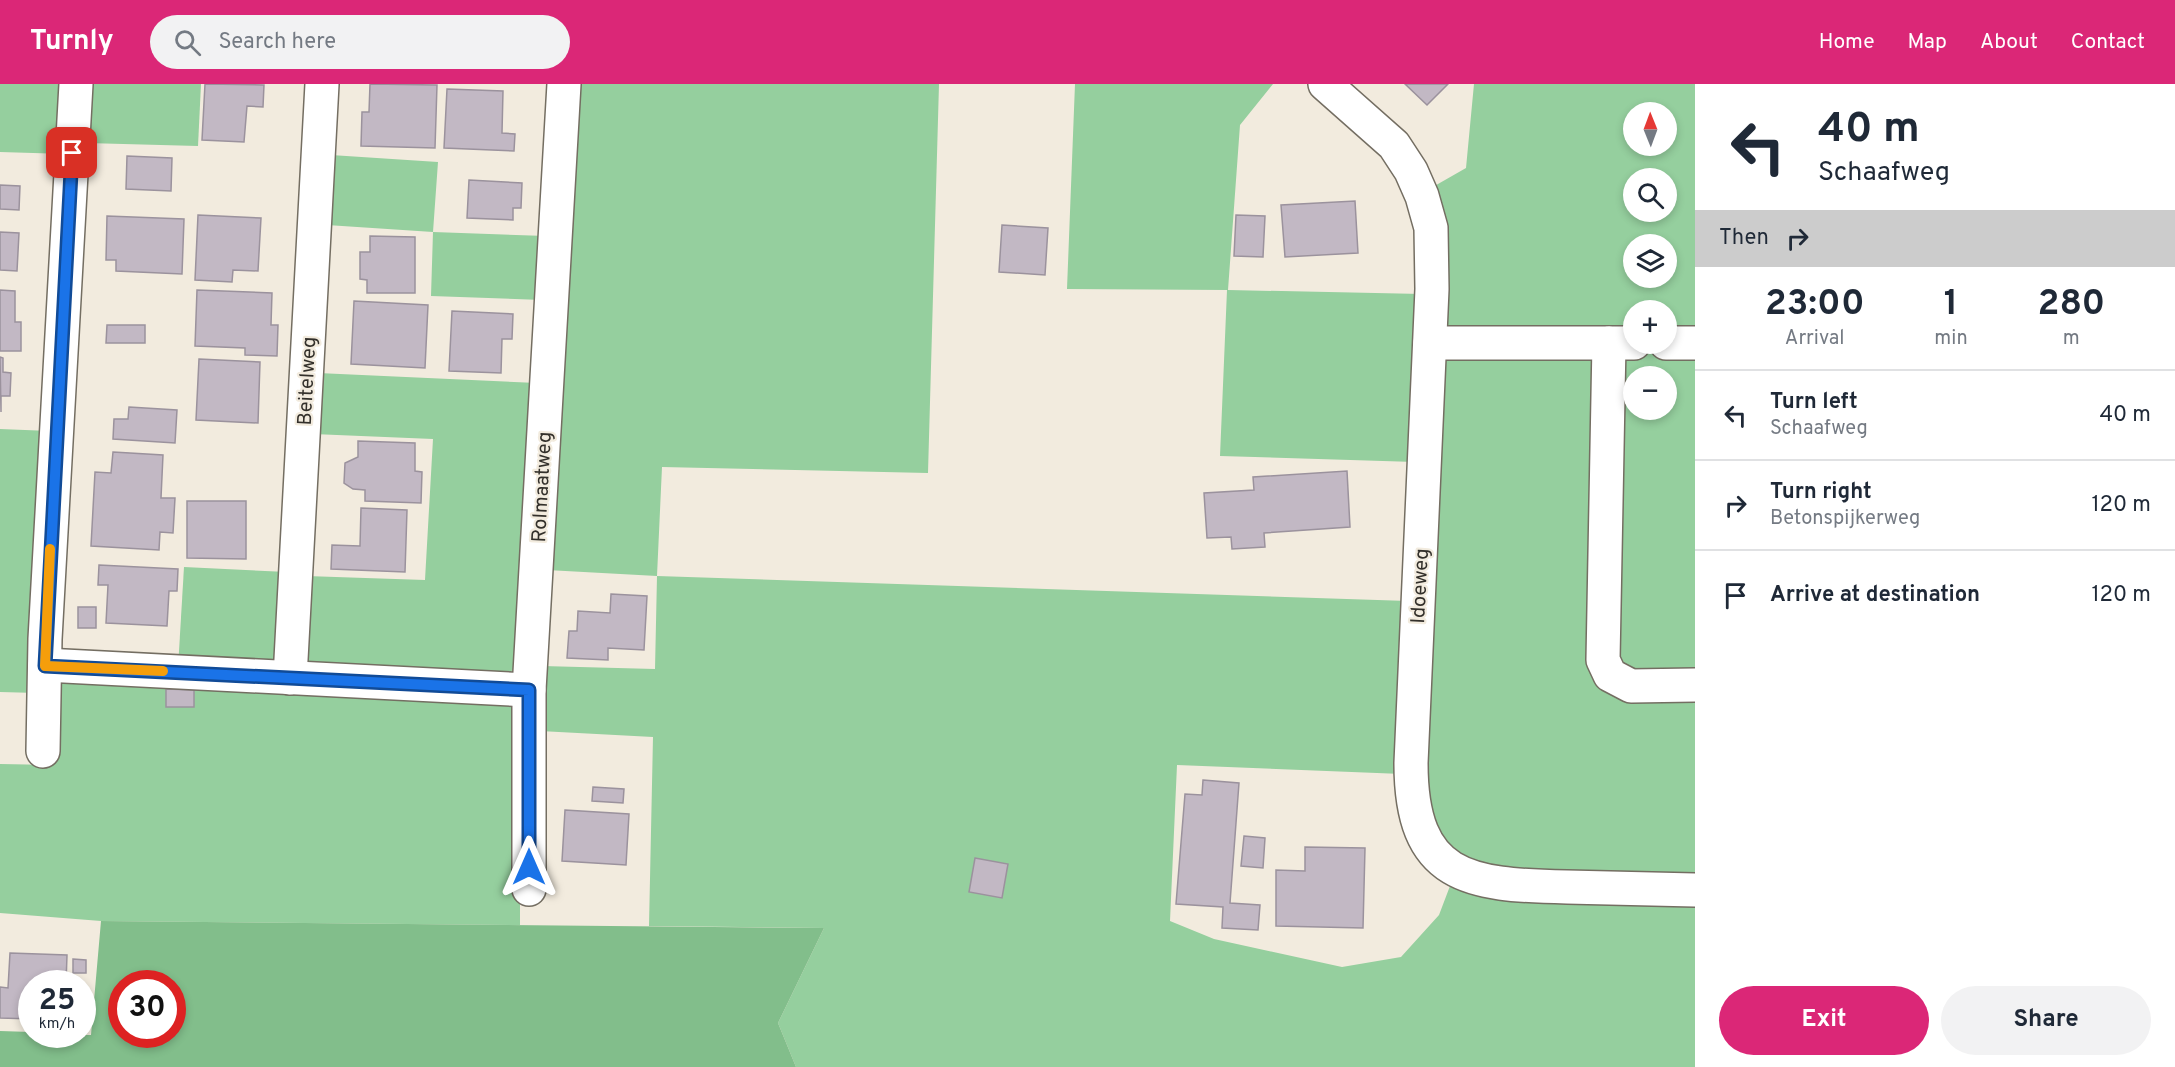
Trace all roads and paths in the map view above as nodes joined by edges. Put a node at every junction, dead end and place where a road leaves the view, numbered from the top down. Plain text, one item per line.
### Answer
1 (76, 84) edge
2 (322, 84) edge
3 (564, 84) edge
4 (1325, 84) edge
5 (1430, 343) junction
6 (1621, 343) edge
7 (1677, 343) edge
8 (1695, 343) edge
9 (45, 666) junction
10 (290, 678) junction
11 (1695, 685) edge
12 (529, 690) junction
13 (43, 751) dead end
14 (529, 889) dead end
15 (1695, 890) edge

1 - 9 street
2 - 10 street, Beitelweg
3 - 12 street, Rolmaatweg
4 - 5 street, Idoeweg
5 - 6 street
5 - 15 street, Idoeweg
6 - 11 street
7 - 8 street
9 - 10 street
9 - 13 street
10 - 12 street
12 - 14 street, Rolmaatweg

